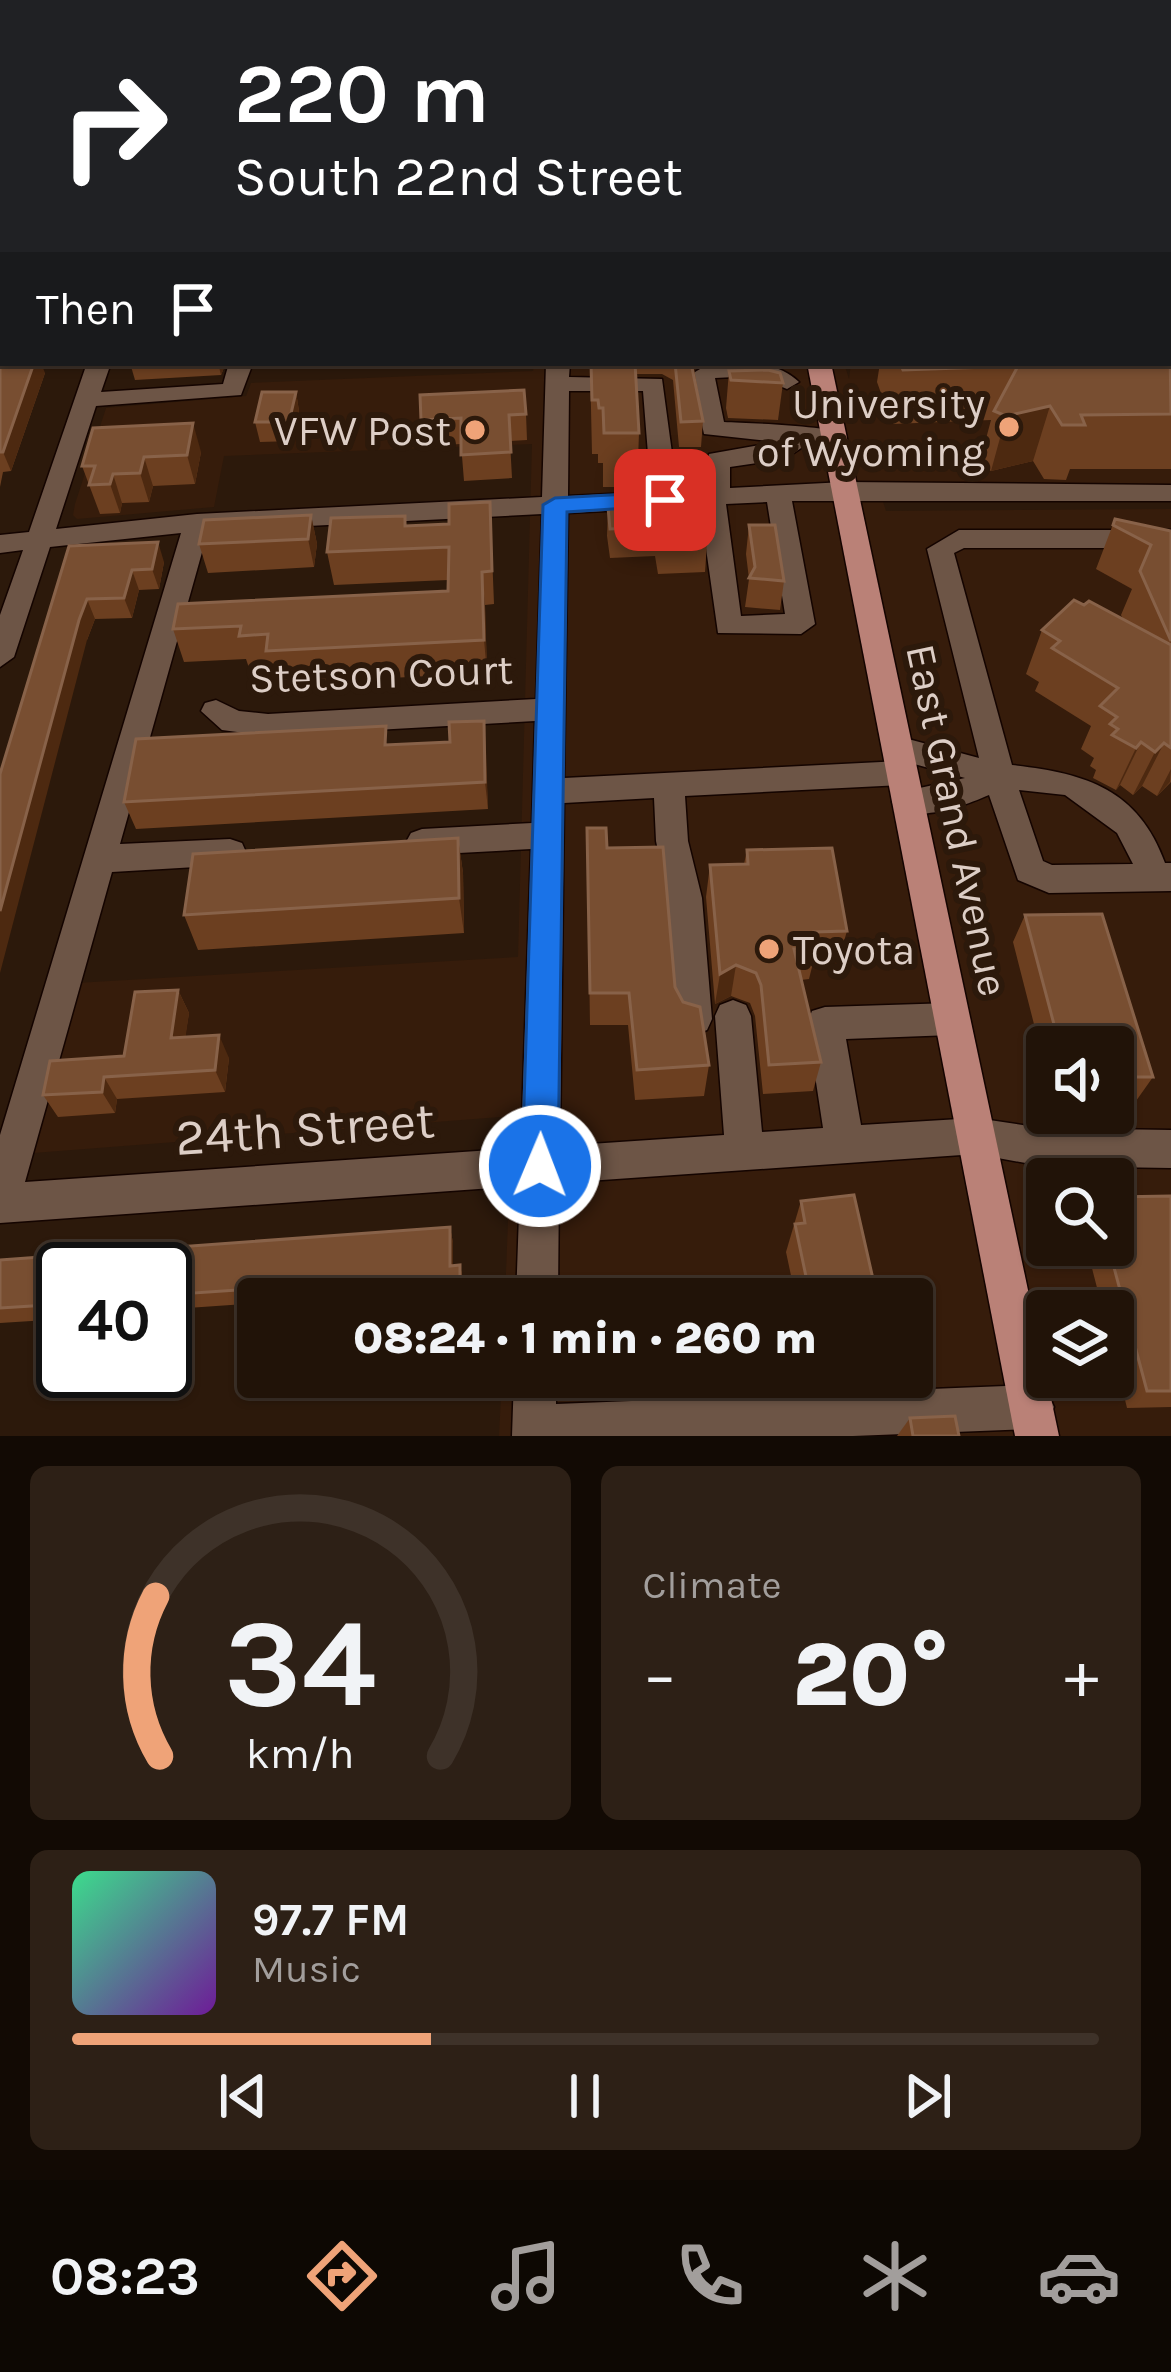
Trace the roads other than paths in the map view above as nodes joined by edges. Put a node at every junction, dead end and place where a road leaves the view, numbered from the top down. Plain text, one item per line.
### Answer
1 (98, 366) edge
2 (240, 366) edge
3 (821, 372) edge
4 (558, 374) edge
5 (787, 382) junction
6 (714, 386) dead end
7 (86, 400) junction
8 (834, 435) junction
9 (790, 444) junction
10 (845, 490) junction
11 (1093, 493) junction
12 (1171, 493) edge
13 (665, 500) junction
14 (715, 504) junction
15 (780, 504) junction
16 (555, 505) junction
17 (197, 523) junction
18 (1110, 539) junction
19 (1171, 539) edge
20 (38, 540) junction
21 (0, 544) edge
22 (0, 657) edge
23 (550, 710) junction
24 (216, 711) dead end
25 (903, 774) junction
26 (1002, 776) junction
27 (669, 785) junction
28 (548, 791) junction
29 (548, 835) junction
30 (381, 844) edge
31 (263, 850) edge
32 (97, 859) junction
33 (1163, 877) edge
34 (733, 1016) dead end
35 (694, 1019) edge
36 (952, 1019) junction
37 (976, 1136) junction
38 (845, 1145) junction
39 (1171, 1149) edge
40 (745, 1152) junction
41 (540, 1166) junction
42 (0, 1202) edge
43 (537, 1278) edge
44 (535, 1398) edge
45 (969, 1422) edge
46 (1034, 1422) edge
47 (790, 1426) edge
48 (687, 1428) edge
49 (534, 1432) edge

1 - 7 street
2 - 7 street
3 - 5 street
3 - 8 main road, East Grand Avenue
4 - 13 street
4 - 16 street
5 - 6 street
5 - 9 street
7 - 20 street
8 - 9 street
8 - 10 main road, East Grand Avenue
9 - 14 street
10 - 11 street
10 - 15 street
10 - 25 main road, East Grand Avenue
11 - 12 street
11 - 18 street
13 - 14 street
13 - 16 street
14 - 15 street
14 - 15 street
16 - 17 street
16 - 23 street
17 - 20 street
17 - 32 street
18 - 19 street
18 - 26 street
20 - 21 street
20 - 22 street
23 - 24 street, Stetson Court
23 - 28 street
25 - 26 street
25 - 26 street
25 - 27 street
25 - 36 main road, East Grand Avenue
26 - 33 street
26 - 33 street
27 - 28 street
27 - 35 street
28 - 29 street
29 - 30 street
29 - 41 street
31 - 32 street
32 - 42 street
34 - 40 street
36 - 37 main road, East Grand Avenue
36 - 38 street
37 - 38 street, 24th Street
37 - 39 street, 24th Street
37 - 46 main road, East Grand Avenue
38 - 40 street, 24th Street
40 - 41 street, 24th Street
41 - 42 street, 24th Street
41 - 43 street
44 - 49 street
45 - 46 street
45 - 47 street
47 - 48 street
48 - 49 street

